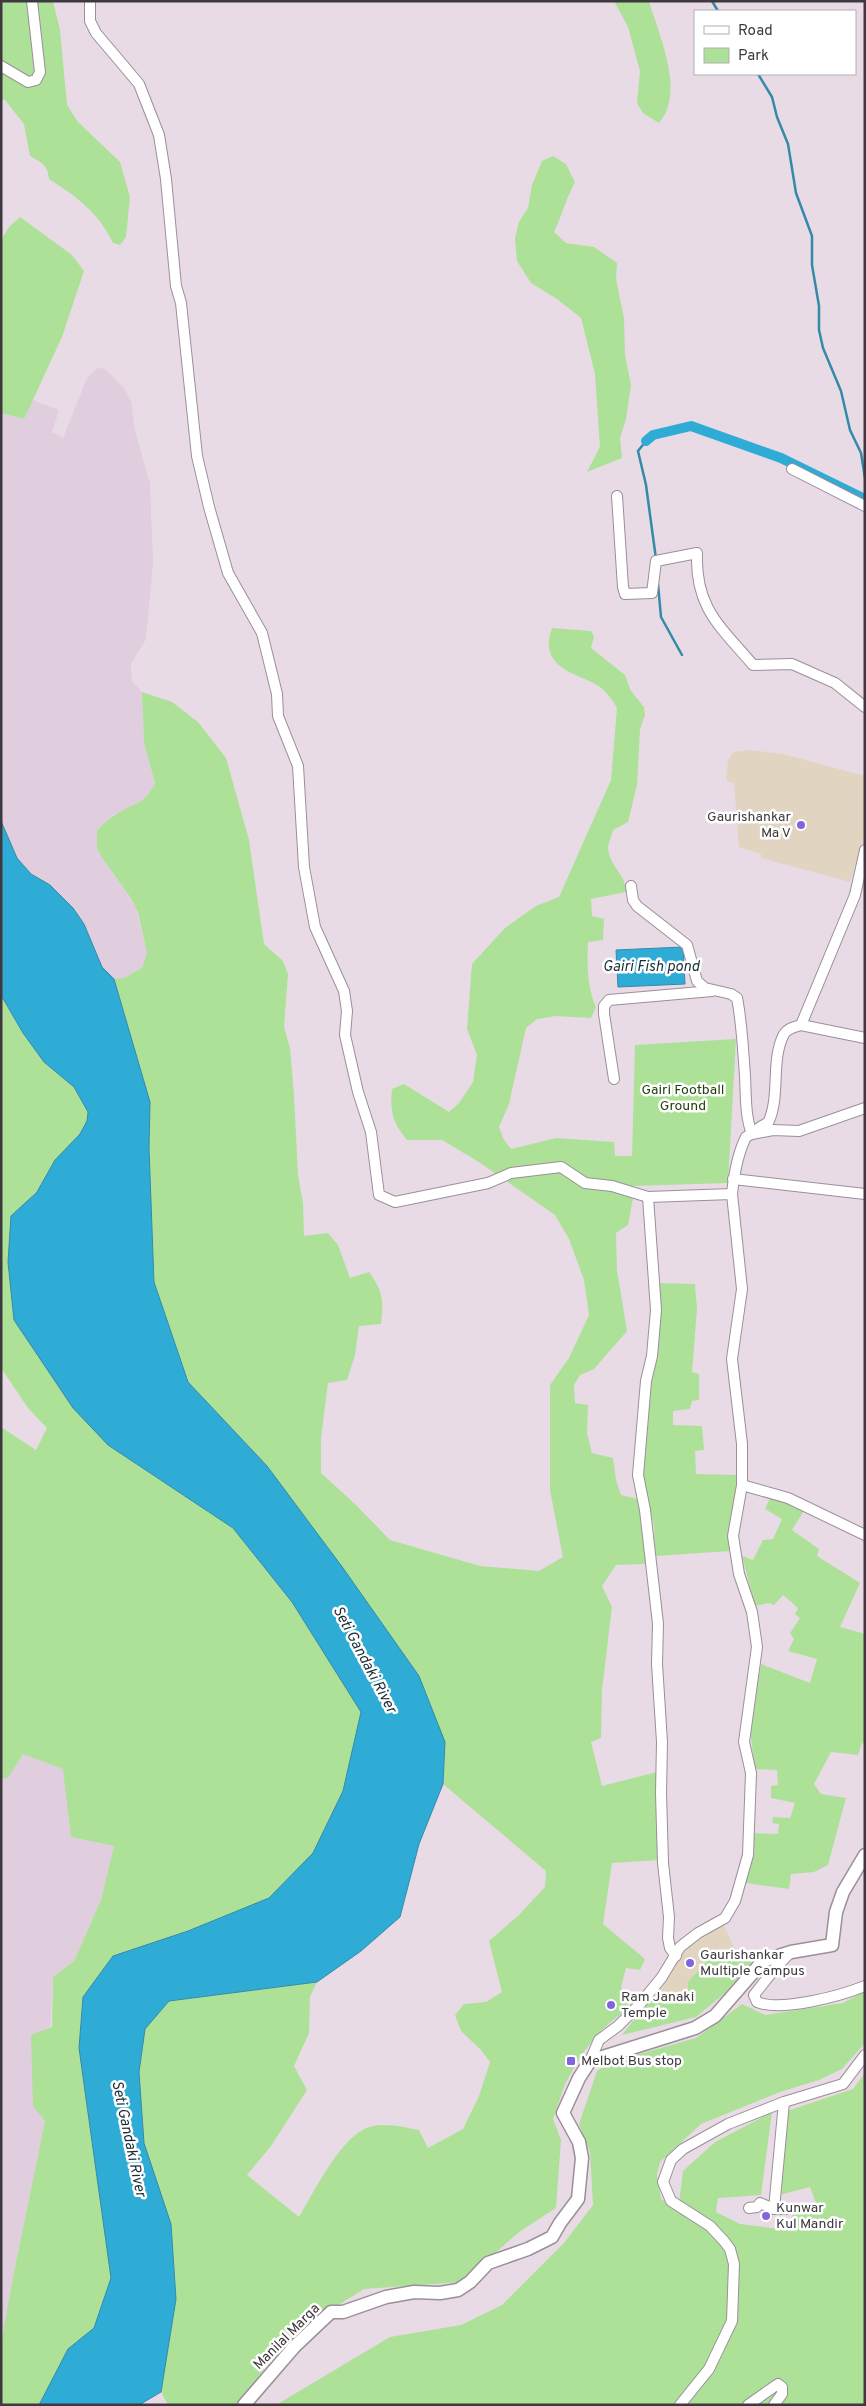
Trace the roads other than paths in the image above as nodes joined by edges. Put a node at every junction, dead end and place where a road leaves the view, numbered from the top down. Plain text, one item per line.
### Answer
1 (32, 1) edge
2 (90, 1) edge
3 (1, 66) edge
4 (792, 469) dead end
5 (617, 496) dead end
6 (865, 506) edge
7 (865, 707) edge
8 (865, 850) edge
9 (631, 886) dead end
10 (716, 991) junction
11 (801, 1026) junction
12 (865, 1038) edge
13 (614, 1079) dead end
14 (865, 1108) edge
15 (752, 1134) junction
16 (733, 1179) junction
17 (732, 1194) junction
18 (865, 1194) edge
19 (648, 1198) junction
20 (742, 1485) junction
21 (865, 1535) edge
22 (865, 1855) edge
23 (791, 1952) junction
24 (676, 1956) junction
25 (864, 1986) edge
26 (865, 2055) edge
27 (590, 2061) junction
28 (784, 2102) junction
29 (749, 2208) dead end
30 (774, 2209) junction
31 (787, 2209) dead end
32 (244, 2405) edge
33 (680, 2405) edge
34 (748, 2405) edge
35 (774, 2405) edge

1 - 3 street
2 - 19 street
4 - 6 street
5 - 7 street
8 - 11 street
9 - 10 street
10 - 13 street
10 - 15 street
11 - 12 street
11 - 15 street
14 - 15 street
15 - 16 street
16 - 17 street
16 - 18 street
17 - 19 street
17 - 20 street
19 - 24 street
20 - 21 street
20 - 24 street
22 - 23 street
23 - 25 street
23 - 27 street
24 - 27 street
26 - 28 street
27 - 32 street, Manilal Marga
28 - 30 street
28 - 33 street
29 - 30 street
30 - 31 street
34 - 35 street

